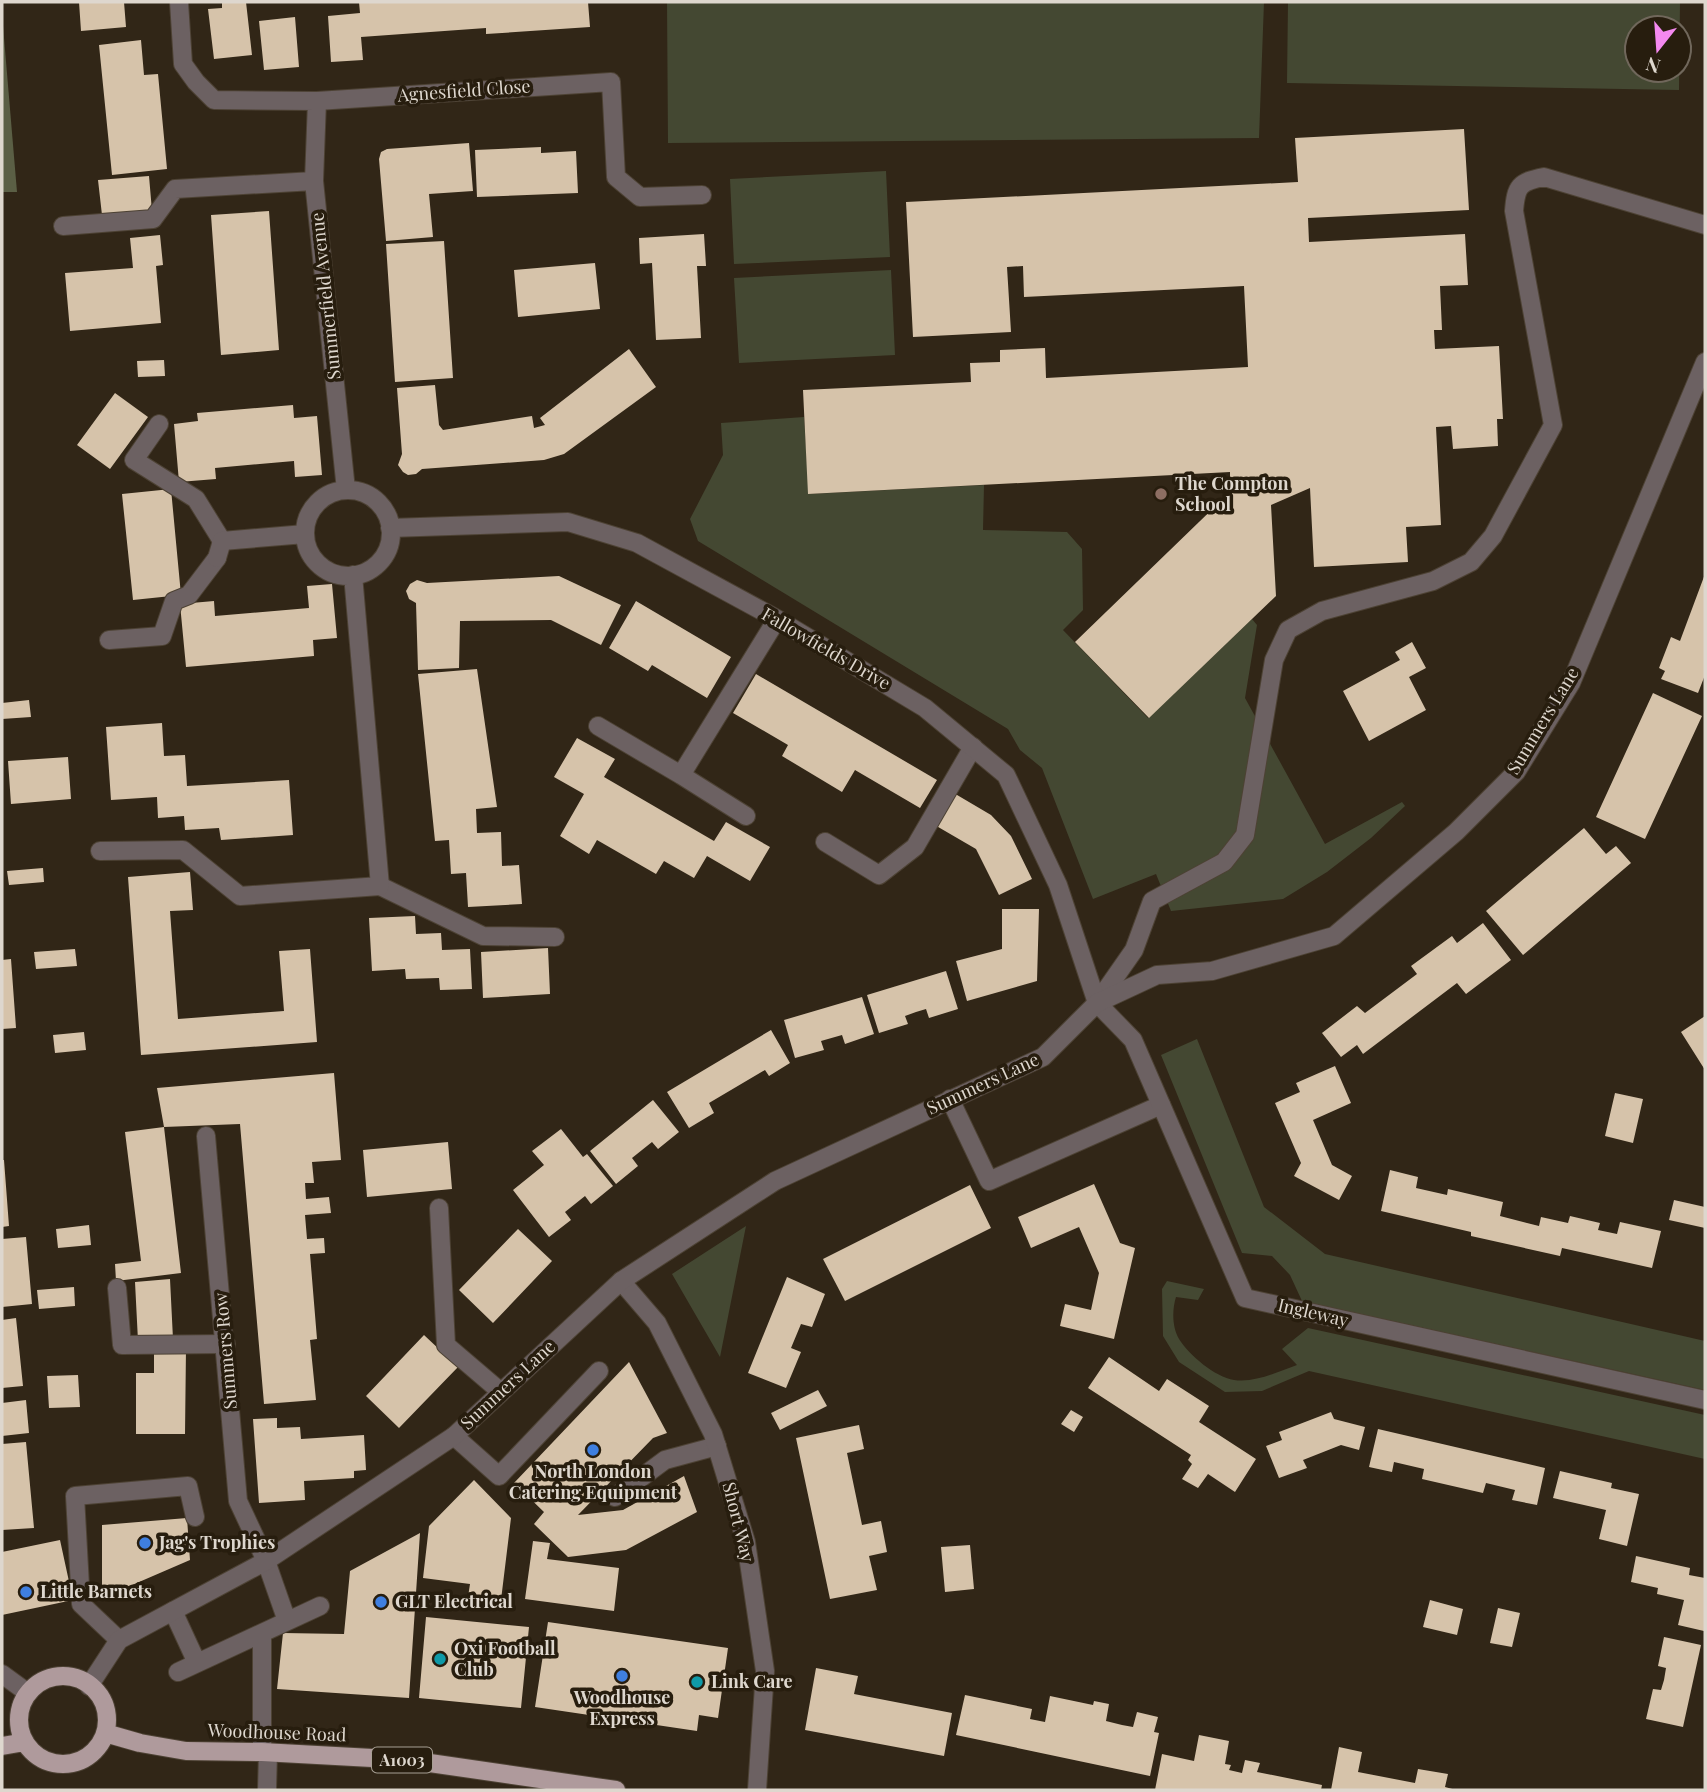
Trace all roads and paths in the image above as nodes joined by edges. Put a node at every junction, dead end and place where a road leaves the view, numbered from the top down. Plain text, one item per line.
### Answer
1 (179, 2) edge
2 (317, 101) junction
3 (314, 181) junction
4 (702, 195) dead end
5 (1705, 225) edge
6 (63, 226) dead end
7 (1705, 362) edge
8 (159, 424) dead end
9 (346, 490) junction
10 (390, 528) junction
11 (305, 534) junction
12 (220, 549) junction
13 (354, 575) junction
14 (776, 619) junction
15 (109, 640) dead end
16 (598, 726) dead end
17 (973, 747) junction
18 (681, 775) junction
19 (746, 816) dead end
20 (825, 842) dead end
21 (100, 851) dead end
22 (380, 886) junction
23 (555, 937) dead end
24 (1097, 1003) junction
25 (950, 1099) junction
26 (1161, 1105) junction
27 (206, 1136) dead end
28 (439, 1208) dead end
29 (621, 1281) junction
30 (117, 1288) dead end
31 (226, 1344) junction
32 (600, 1371) dead end
33 (501, 1392) junction
34 (1705, 1400) edge
35 (454, 1436) junction
36 (717, 1446) junction
37 (615, 1497) dead end
38 (195, 1517) dead end
39 (266, 1560) junction
40 (320, 1606) dead end
41 (173, 1611) junction
42 (287, 1621) junction
43 (262, 1633) junction
44 (119, 1640) junction
45 (197, 1663) junction
46 (178, 1672) dead end
47 (2, 1674) edge
48 (89, 1686) junction
49 (28, 1693) junction
50 (105, 1733) junction
51 (25, 1742) junction
52 (2, 1746) edge
53 (265, 1752) junction
54 (267, 1790) edge
55 (616, 1790) edge
56 (757, 1790) edge

1 - 2 street, Agnesfield Close
2 - 3 street, Summerfield Avenue
2 - 4 street, Agnesfield Close
3 - 6 street
3 - 9 street, Summerfield Avenue
5 - 24 street
7 - 24 street, Summers Lane
8 - 12 street
9 - 10 street
9 - 11 street
10 - 13 street
10 - 14 street, Fallowfields Drive
11 - 12 street
11 - 13 street
12 - 15 street
13 - 22 street
14 - 17 street, Fallowfields Drive
14 - 18 street
16 - 18 street
17 - 20 street
17 - 24 street, Fallowfields Drive
18 - 19 street
21 - 22 street
22 - 23 street
24 - 25 street, Summers Lane
24 - 26 street, Ingleway
25 - 26 street
25 - 29 street, Summers Lane
26 - 34 street, Ingleway
27 - 31 street, Summers Row
28 - 33 street
29 - 33 street, Summers Lane
29 - 36 street, Short Way
30 - 31 street
31 - 39 street, Summers Row
32 - 35 street
33 - 35 street, Summers Lane
35 - 39 street, Summers Lane
36 - 37 street
36 - 56 street, Short Way
38 - 44 street
39 - 41 street, Summers Lane
39 - 42 street, Summers Row
40 - 42 street
41 - 44 street, Summers Lane
41 - 45 street
42 - 43 street
43 - 45 street
43 - 53 street
44 - 48 street, Summers Lane
45 - 46 street
47 - 49 street
48 - 49 main road
48 - 50 main road
49 - 51 main road
50 - 51 main road
50 - 53 main road, Woodhouse Road / A1003
51 - 52 main road
53 - 54 street
53 - 55 main road, Woodhouse Road / A1003

